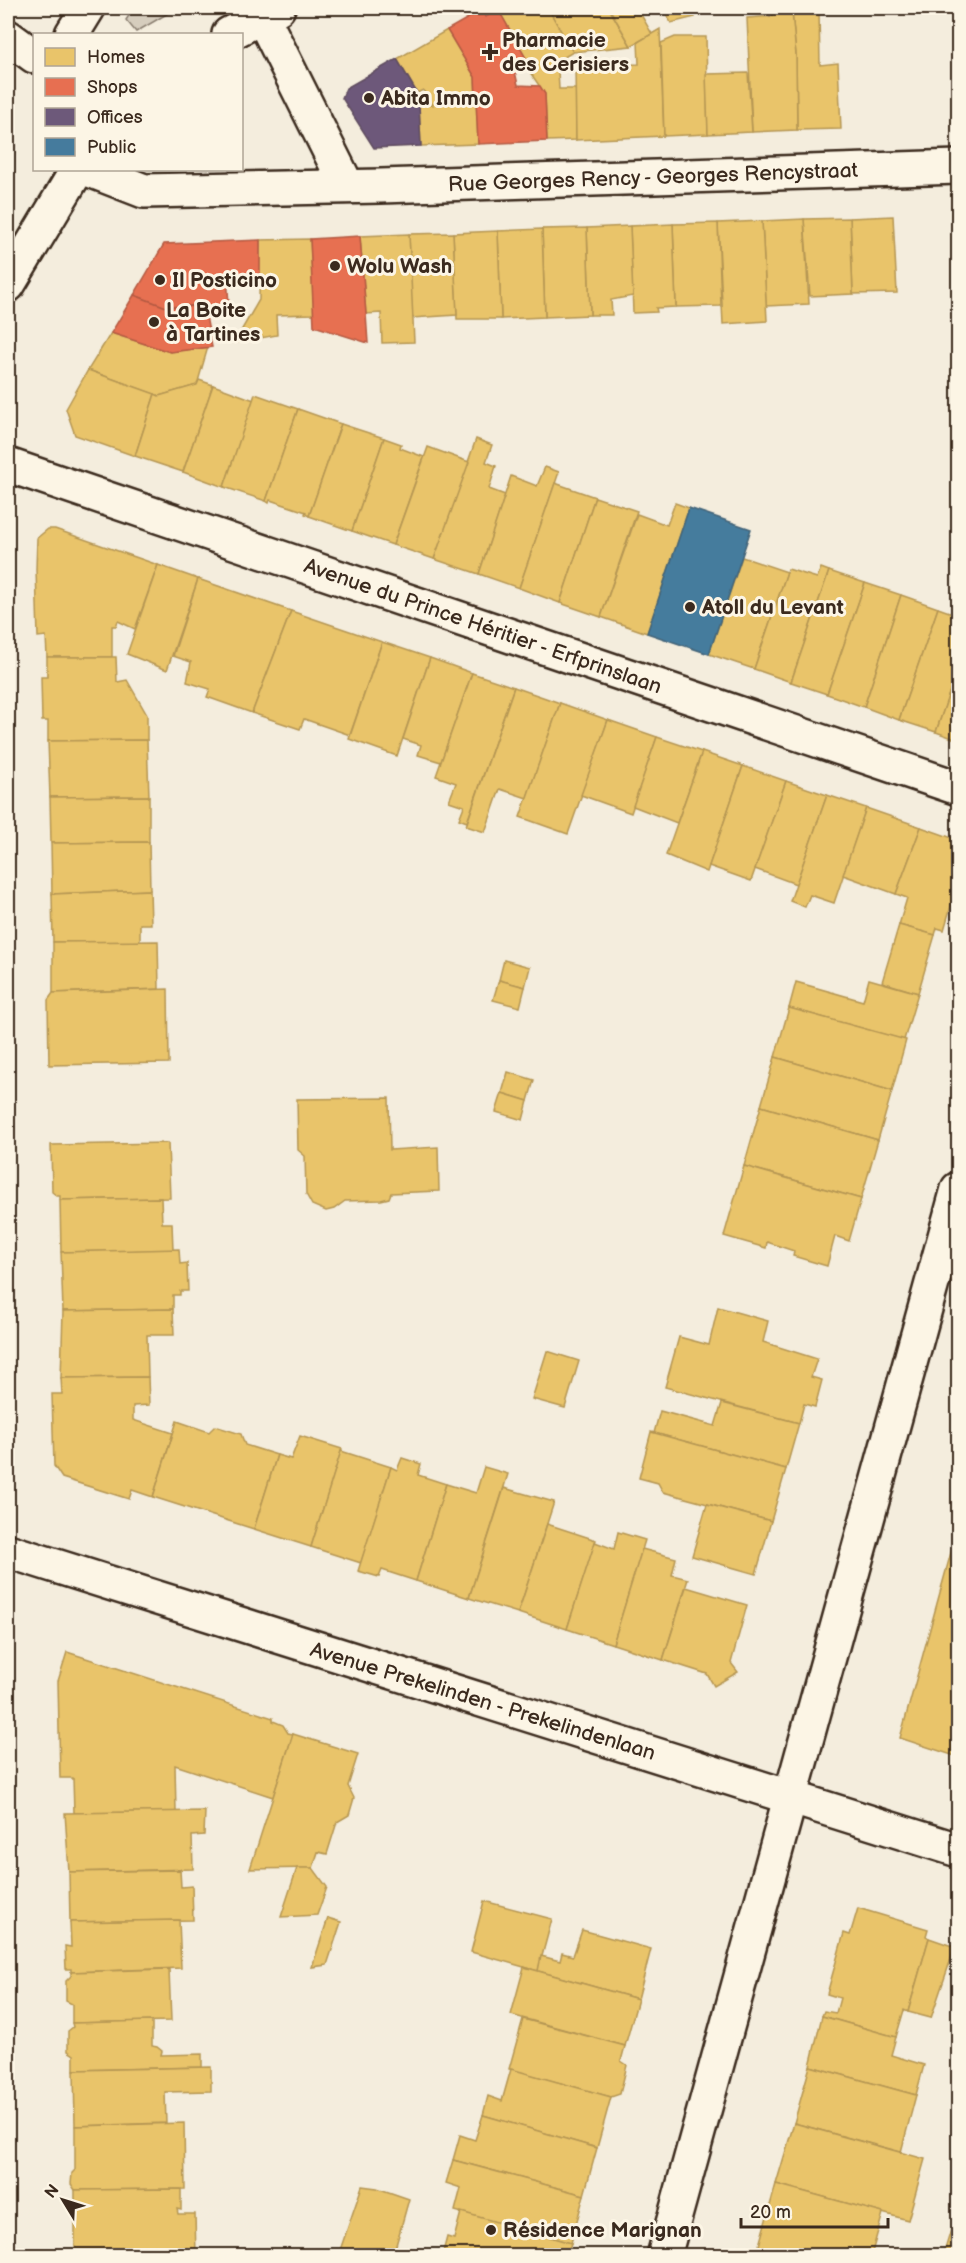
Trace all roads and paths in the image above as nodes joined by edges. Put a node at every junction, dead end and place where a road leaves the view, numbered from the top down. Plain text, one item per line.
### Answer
1 (88, 8) edge
2 (270, 12) edge
3 (73, 33) edge
4 (231, 33) edge
5 (8, 37) edge
6 (33, 55) edge
7 (958, 167) edge
8 (76, 171) edge
9 (93, 171) edge
10 (347, 186) junction
11 (8, 285) edge
12 (8, 465) edge
13 (958, 788) edge
14 (958, 1189) edge
15 (8, 1551) edge
16 (789, 1796) junction
17 (958, 1850) edge
18 (664, 2256) edge

1 - 3 street
2 - 4 street
2 - 10 street
5 - 6 street
7 - 10 street, Rue Georges Rency - Georges Rencystraat
8 - 11 street
9 - 10 street, Rue Georges Rency - Georges Rencystraat
12 - 13 street, Avenue du Prince Héritier - Erfprinslaan
14 - 16 street
15 - 16 street, Avenue Prekelinden - Prekelindenlaan
16 - 17 street, Avenue Prekelinden - Prekelindenlaan
16 - 18 street

